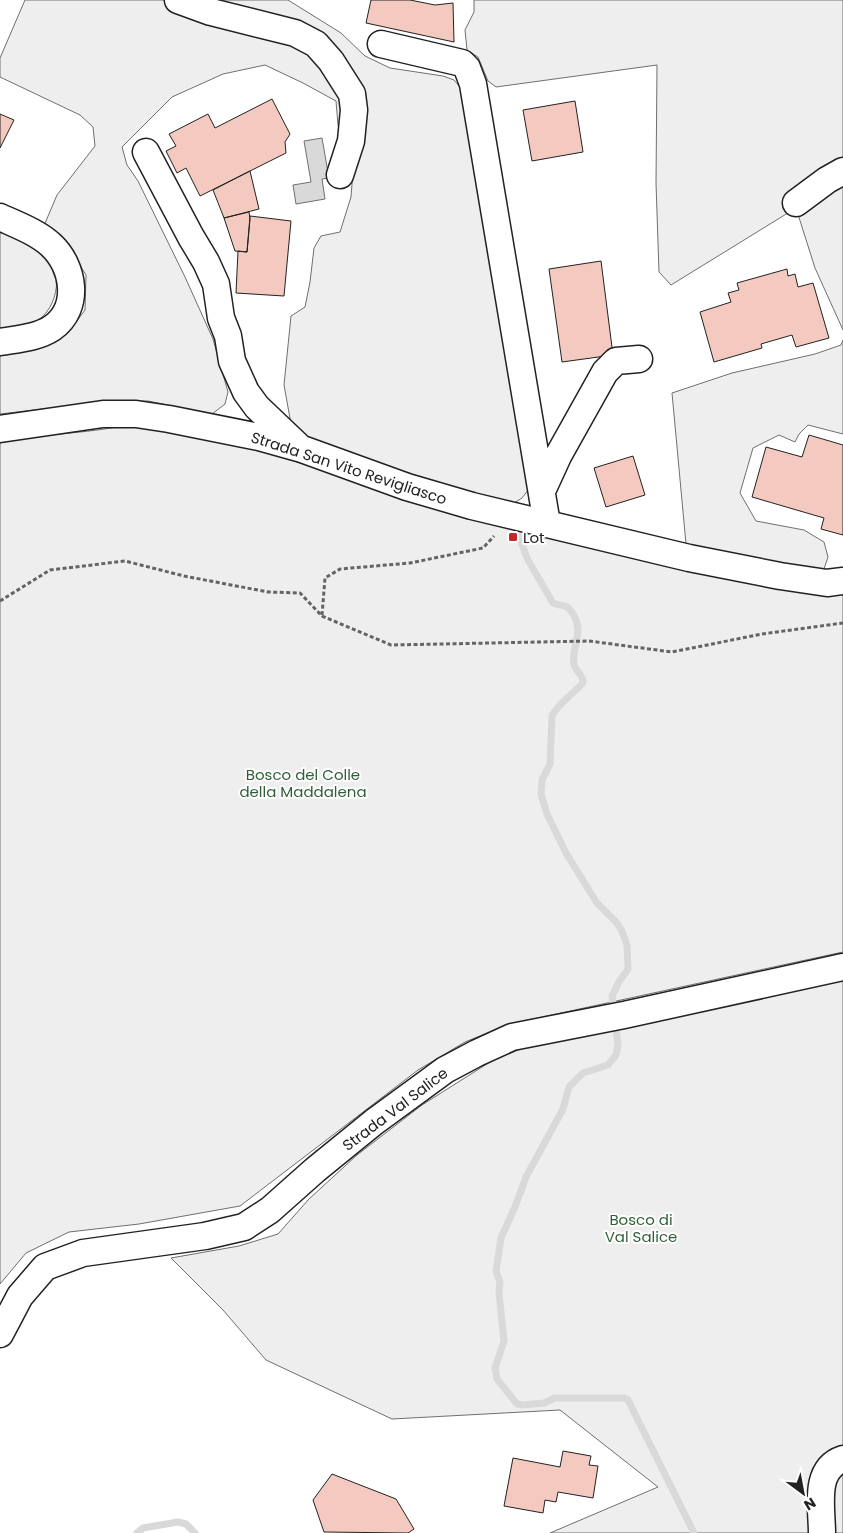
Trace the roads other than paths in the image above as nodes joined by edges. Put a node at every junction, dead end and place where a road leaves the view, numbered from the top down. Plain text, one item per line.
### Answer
1 (178, 0) edge
2 (381, 44) dead end
3 (146, 152) dead end
4 (843, 171) edge
5 (340, 175) dead end
6 (796, 203) dead end
7 (0, 217) edge
8 (0, 342) edge
9 (639, 359) dead end
10 (0, 429) edge
11 (302, 450) junction
12 (542, 491) junction
13 (547, 524) junction
14 (843, 581) edge
15 (843, 967) edge
16 (0, 1334) edge
17 (843, 1459) edge
18 (822, 1533) edge

1 - 5 street
2 - 12 street
3 - 11 street
4 - 6 street
7 - 8 street
9 - 12 street
10 - 11 street, Strada San Vito Revigliasco
11 - 13 street, Strada San Vito Revigliasco
12 - 13 street
13 - 14 street, Strada San Vito Revigliasco
15 - 16 street, Strada Val Salice
17 - 18 street

